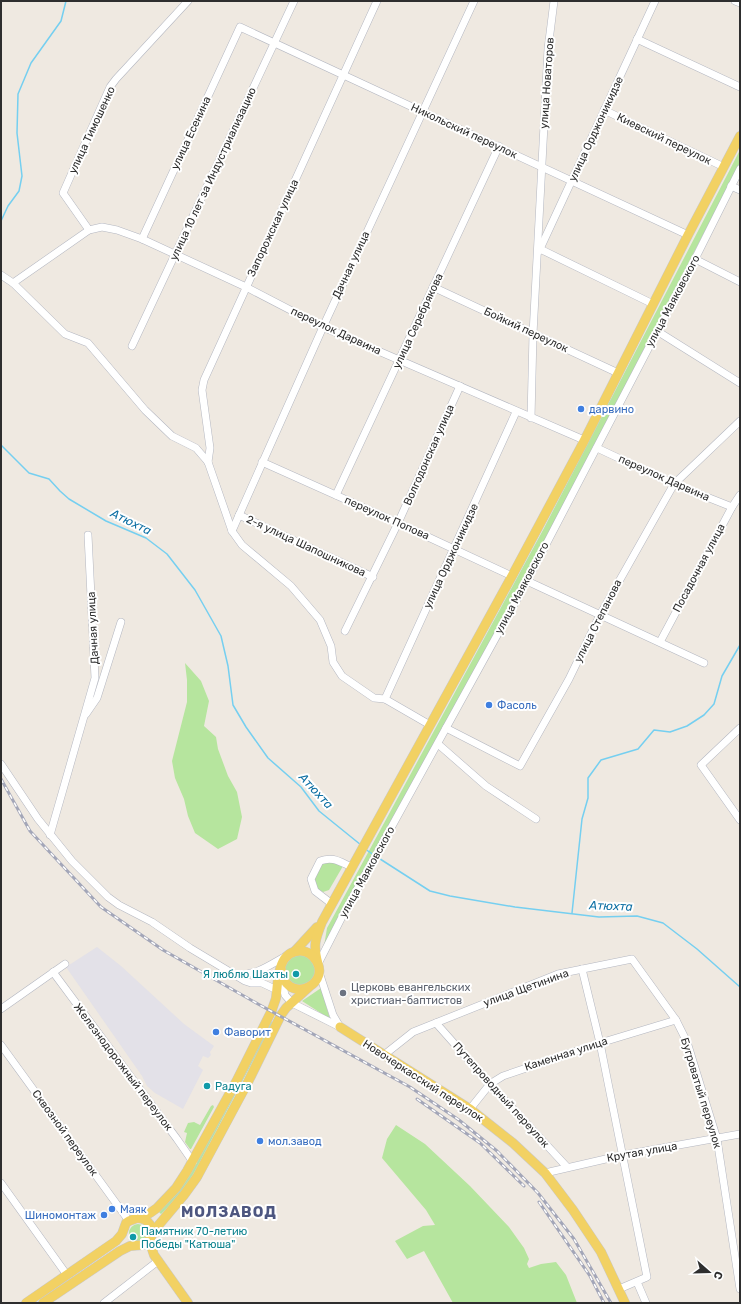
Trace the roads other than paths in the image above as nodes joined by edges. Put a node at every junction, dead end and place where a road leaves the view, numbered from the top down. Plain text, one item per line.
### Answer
1 (188, 1) edge
2 (294, 1) edge
3 (377, 1) edge
4 (474, 1) edge
5 (554, 1) edge
6 (655, 1) edge
7 (735, 1) edge
8 (740, 3) edge
9 (240, 27) joint
10 (637, 39) junction
11 (275, 43) junction
12 (343, 74) junction
13 (740, 87) edge
14 (604, 110) junction
15 (422, 112) junction
16 (740, 136) edge
17 (499, 146) junction
18 (542, 166) junction
19 (724, 168) junction
20 (740, 169) edge
21 (572, 180) junction
22 (732, 186) junction
23 (740, 190) edge
24 (89, 230) junction
25 (688, 235) junction
26 (142, 239) junction
27 (539, 253) junction
28 (176, 254) junction
29 (695, 259) junction
30 (1, 275) edge
31 (740, 282) edge
32 (13, 283) junction
33 (246, 287) junction
34 (433, 287) junction
35 (653, 304) junction
36 (323, 327) junction
37 (657, 331) junction
38 (533, 334) junction
39 (132, 346) dead end
40 (400, 359) junction
41 (618, 373) junction
42 (740, 384) edge
43 (460, 386) junction
44 (516, 412) junction
45 (531, 418) junction
46 (740, 421) edge
47 (584, 440) junction
48 (597, 448) junction
49 (208, 462) junction
50 (262, 462) junction
51 (674, 484) junction
52 (336, 495) junction
53 (740, 495) edge
54 (732, 507) junction
55 (239, 515) junction
56 (398, 523) junction
57 (232, 531) junction
58 (88, 535) dead end
59 (454, 549) junction
60 (512, 576) junction
61 (372, 577) junction
62 (527, 581) junction
63 (600, 615) junction
64 (121, 622) dead end
65 (345, 631) dead end
66 (660, 642) junction
67 (704, 663) dead end
68 (385, 699) junction
69 (82, 719) junction
70 (430, 725) junction
71 (446, 728) junction
72 (740, 728) edge
73 (438, 744) junction
74 (1, 764) edge
75 (536, 819) dead end
76 (740, 820) edge
77 (50, 835) junction
78 (354, 865) junction
79 (332, 904) junction
80 (322, 922) junction
81 (291, 953) junction
82 (632, 958) joint
83 (65, 964) dead end
84 (319, 968) junction
85 (582, 969) junction
86 (53, 972) junction
87 (281, 972) junction
88 (232, 973) junction
89 (312, 985) junction
90 (277, 990) junction
91 (292, 1003) junction
92 (1, 1009) edge
93 (676, 1020) junction
94 (436, 1023) junction
95 (340, 1027) junction
96 (600, 1043) junction
97 (1, 1046) edge
98 (384, 1055) junction
99 (490, 1084) junction
100 (470, 1109) junction
101 (740, 1134) edge
102 (717, 1139) junction
103 (624, 1155) junction
104 (192, 1162) junction
105 (567, 1167) junction
106 (545, 1172) junction
107 (1, 1183) edge
108 (131, 1222) junction
109 (149, 1240) junction
110 (138, 1246) junction
111 (156, 1258) junction
112 (67, 1275) junction
113 (637, 1282) junction
114 (619, 1289) junction
115 (740, 1289) edge
116 (26, 1303) edge
117 (43, 1303) edge
118 (104, 1303) edge
119 (188, 1303) edge
120 (625, 1303) edge
121 (646, 1303) edge

1 - 24 street, улица Тимошенко
2 - 11 street, улица 10 лет за Индустриализацию
3 - 12 street, Запорожская улица
4 - 15 street, Дачная улица
5 - 18 street, улица Новаторов
6 - 10 street, улица Орджоникидзе
7 - 8 street
9 - 11 street, Никольский переулок
9 - 26 street, улица Есенина
10 - 13 street
10 - 14 street, улица Орджоникидзе
11 - 12 street, Никольский переулок
11 - 28 street, улица 10 лет за Индустриализацию
12 - 15 street, Никольский переулок
12 - 33 street, Запорожская улица
14 - 19 street, Киевский переулок
14 - 21 street, улица Орджоникидзе
15 - 17 street, Никольский переулок
15 - 36 street, Дачная улица
16 - 19 main road, улица Маяковского
17 - 18 street, Никольский переулок
17 - 34 street, улица Серебрякова
18 - 21 street, Никольский переулок
18 - 27 street, улица Орджоникидзе
19 - 25 main road, улица Маяковского
20 - 22 street, улица Маяковского
21 - 25 street, Никольский переулок
21 - 27 street, улица Орджоникидзе
22 - 23 street
22 - 29 street, улица Маяковского
24 - 26 street, переулок Дарвина
24 - 32 street
25 - 35 main road, улица Маяковского
26 - 28 street, переулок Дарвина
27 - 35 street
27 - 38 street, улица Орджоникидзе
28 - 33 street, переулок Дарвина
28 - 39 street, улица 10 лет за Индустриализацию
29 - 31 street
29 - 37 street, улица Маяковского
30 - 32 street
32 - 49 street
33 - 36 street, переулок Дарвина
33 - 49 street, Запорожская улица
34 - 38 street, Бойкий переулок
34 - 40 street, улица Серебрякова
35 - 41 main road, улица Маяковского
36 - 40 street, переулок Дарвина
36 - 50 street, Дачная улица
37 - 42 street
37 - 48 street, улица Маяковского
38 - 41 street, Бойкий переулок
38 - 45 street, улица Орджоникидзе
40 - 43 street, переулок Дарвина
40 - 52 street, улица Серебрякова
41 - 47 main road, улица Маяковского
43 - 44 street, переулок Дарвина
43 - 56 street, Волгодонская улица
44 - 45 street, переулок Дарвина
44 - 59 street, улица Орджоникидзе
45 - 47 street, переулок Дарвина
46 - 51 street, улица Степанова
47 - 60 main road, улица Маяковского
48 - 51 street, переулок Дарвина
48 - 62 street, улица Маяковского
49 - 57 street
50 - 52 street, переулок Попова
50 - 55 street, Дачная улица
51 - 54 street, переулок Дарвина
51 - 63 street, улица Степанова
52 - 56 street, переулок Попова
53 - 54 street, Посадочная улица
54 - 66 street, Посадочная улица
55 - 57 street, Дачная улица
55 - 61 street, 2-я улица Шапошникова
56 - 59 street, переулок Попова
56 - 61 street, Волгодонская улица
57 - 68 street
58 - 69 street, Дачная улица
59 - 60 street, переулок Попова
59 - 68 street, улица Орджоникидзе
60 - 70 main road, улица Маяковского
61 - 65 street, Волгодонская улица
62 - 63 street
62 - 71 street, улица Маяковского
63 - 66 street
63 - 71 street, улица Степанова
64 - 69 street, Дачная улица
66 - 67 street
68 - 70 street
69 - 77 street, Дачная улица
70 - 78 main road, улица Маяковского
71 - 73 street, улица Маяковского
72 - 76 street
73 - 75 street
73 - 84 street, улица Маяковского
74 - 77 street
77 - 88 street
78 - 79 main road, улица Маяковского
78 - 79 street
79 - 80 main road, улица Маяковского
80 - 81 main road, улица Маяковского
80 - 84 main road, улица Маяковского
81 - 84 main road
81 - 87 main road
81 - 88 street
82 - 85 street, улица Щетинина
82 - 93 street, Бугроватый переулок
83 - 86 street
84 - 89 main road
84 - 95 street
85 - 94 street, улица Щетинина
85 - 96 street
86 - 92 street
86 - 104 street, Железнодорожный переулок
87 - 89 main road
87 - 90 main road
87 - 91 street
88 - 90 street
89 - 91 main road
90 - 104 main road
91 - 95 street
91 - 109 main road
93 - 96 street, Каменная улица
93 - 102 street, Бугроватый переулок
94 - 98 street, улица Щетинина
94 - 99 street, Путепроводный переулок
95 - 98 main road, Новочеркасский переулок
96 - 99 street, Каменная улица
96 - 103 street
97 - 108 street, Сквозной переулок
98 - 100 main road, Новочеркасский переулок
99 - 100 street, Каменная улица
99 - 105 street, Путепроводный переулок
100 - 106 main road, Новочеркасский переулок
101 - 102 street, Крутая улица
102 - 103 street, Крутая улица
102 - 115 street, Бугроватый переулок
103 - 105 street, Крутая улица
103 - 113 street
104 - 108 main road
105 - 106 street, Крутая улица
106 - 114 main road, Новочеркасский переулок
107 - 112 street
108 - 109 main road
108 - 110 main road
108 - 112 main road
109 - 110 main road
109 - 111 main road
110 - 111 main road
110 - 117 main road
111 - 118 street
111 - 119 main road
112 - 116 main road
113 - 114 street
113 - 121 street
114 - 120 main road, Новочеркасский переулок

